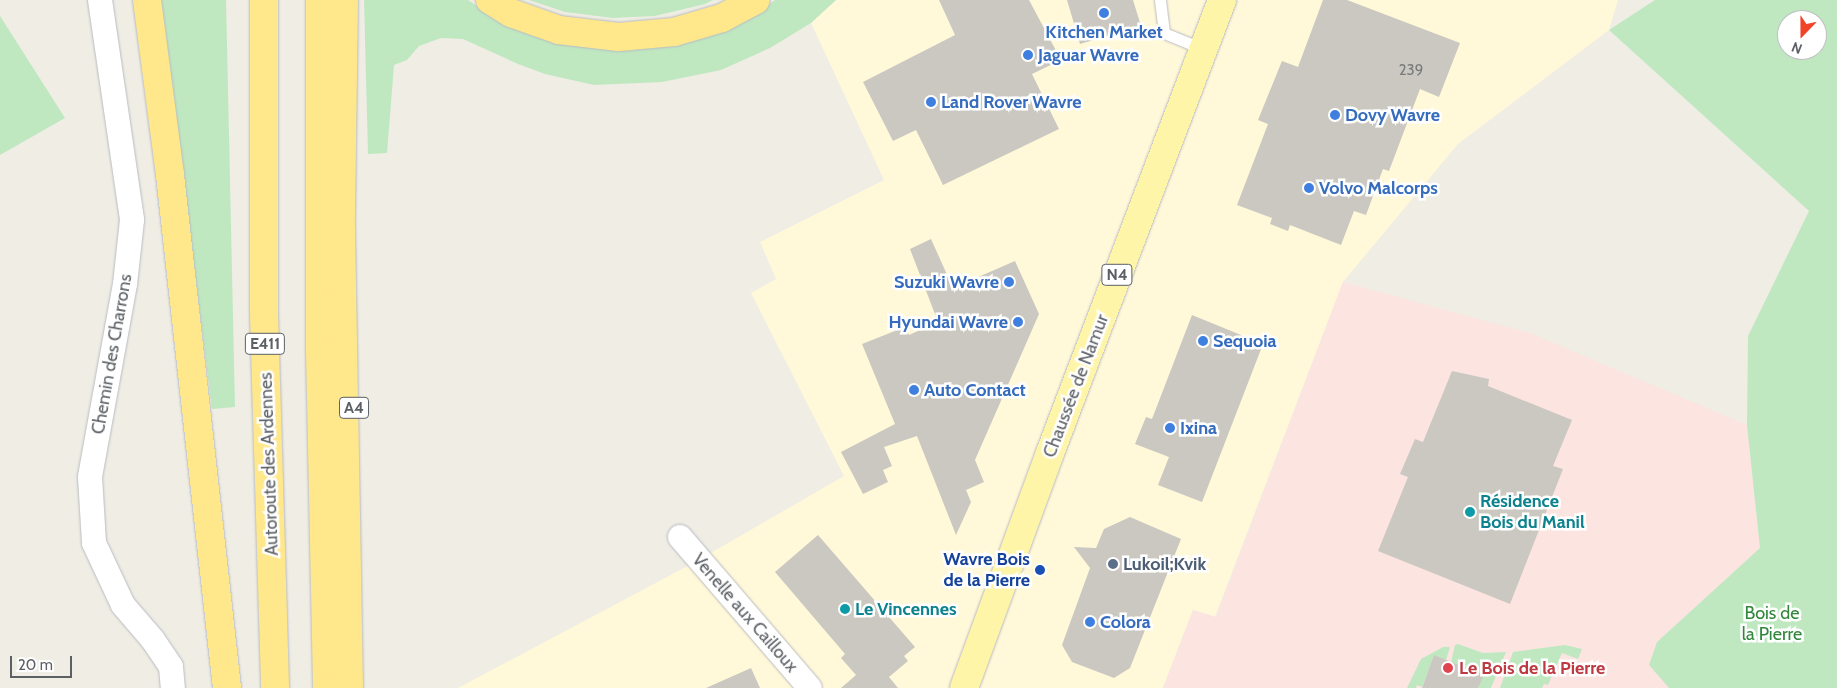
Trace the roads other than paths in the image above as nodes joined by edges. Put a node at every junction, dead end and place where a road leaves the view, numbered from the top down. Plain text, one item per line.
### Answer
1 (100, 0) edge
2 (147, 0) edge
3 (264, 0) edge
4 (320, 0) edge
5 (344, 0) edge
6 (490, 0) edge
7 (756, 0) edge
8 (1160, 0) edge
9 (1222, 0) edge
10 (1203, 49) junction
11 (341, 228) junction
12 (680, 537) dead end
13 (173, 688) edge
14 (227, 688) edge
15 (275, 688) edge
16 (326, 688) edge
17 (349, 688) edge
18 (360, 688) edge
19 (810, 688) edge
20 (964, 688) edge

1 - 13 street, Chemin des Charrons
2 - 14 highway
3 - 15 highway, Autoroute des Ardennes / E411
4 - 16 highway
5 - 11 highway
6 - 7 highway
8 - 10 lane
9 - 10 main road, Chaussée de Namur / N4
10 - 20 main road, Chaussée de Namur / N4
11 - 17 highway
11 - 18 highway, A4
12 - 19 street, Venelle aux Cailloux

